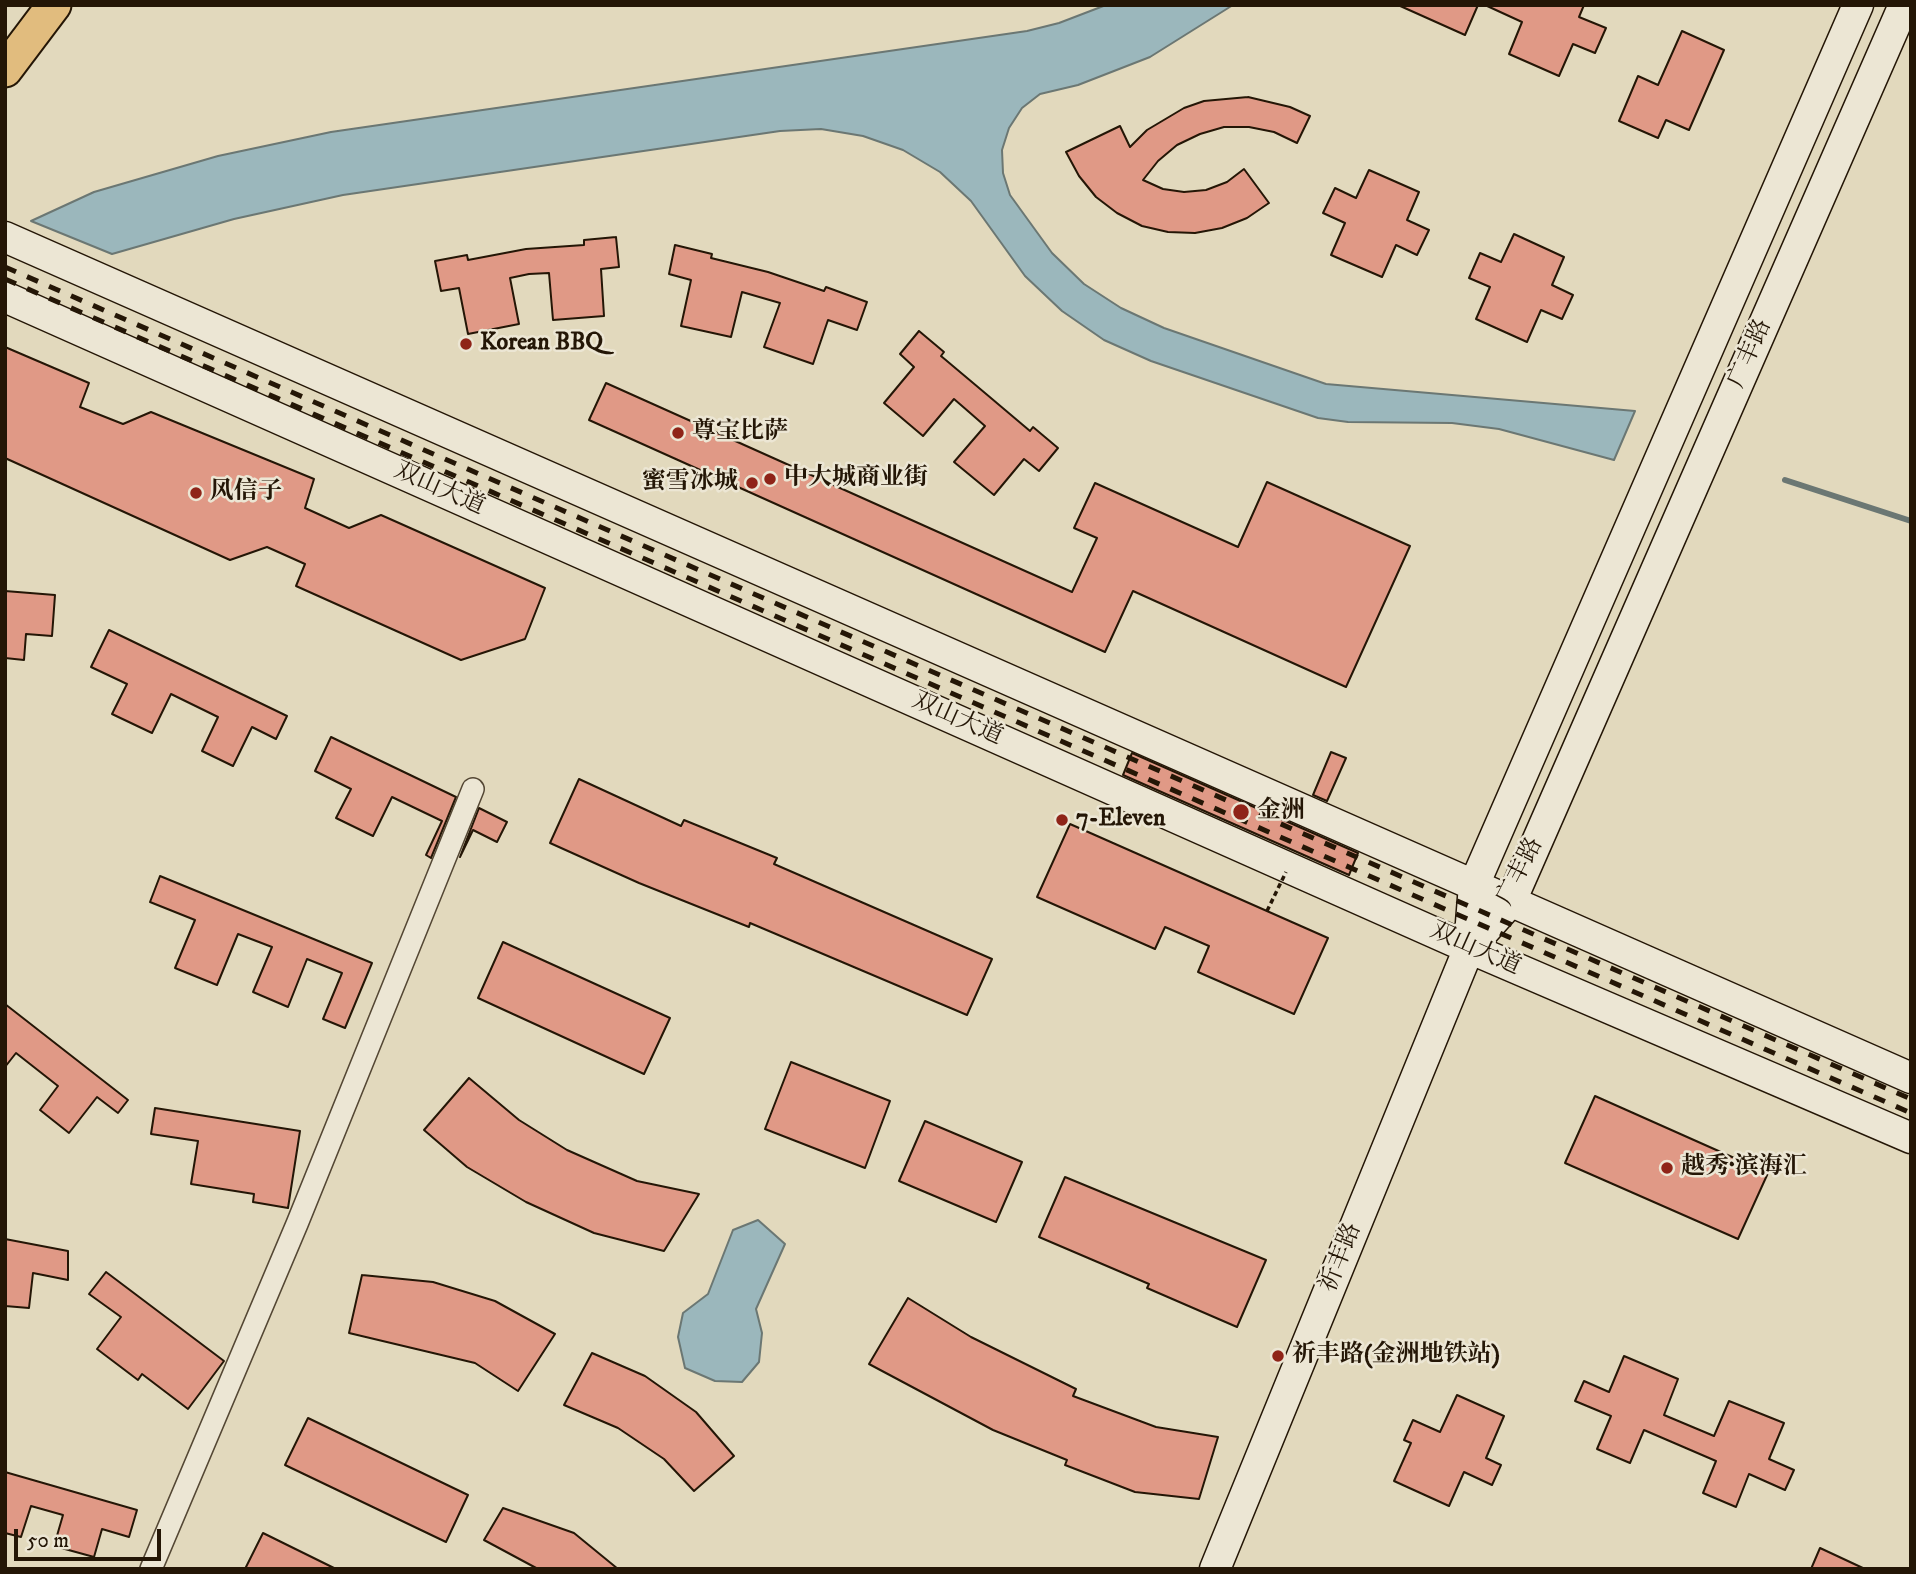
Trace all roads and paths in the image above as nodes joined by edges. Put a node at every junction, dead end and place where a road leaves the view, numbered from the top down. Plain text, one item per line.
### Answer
1 (54, 5) edge
2 (1858, 5) edge
3 (1904, 5) edge
4 (5, 70) edge
5 (5, 237) edge
6 (5, 297) edge
7 (473, 789) dead end
8 (1286, 872) dead end
9 (1474, 885) junction
10 (1511, 901) junction
11 (1267, 911) dead end
12 (1469, 948) junction
13 (1911, 1078) edge
14 (1911, 1138) edge
15 (151, 1569) edge
16 (1214, 1569) edge

1 - 4 main road
2 - 9 street, 广丰路
3 - 10 street, 广丰路
5 - 9 street
6 - 12 street, 双山大道
7 - 15 street
8 - 11 path, bridge
9 - 10 street
9 - 12 street, 广丰路
10 - 12 street, 广丰路
10 - 13 street
12 - 14 street, 双山大道
12 - 16 street, 祈丰路

